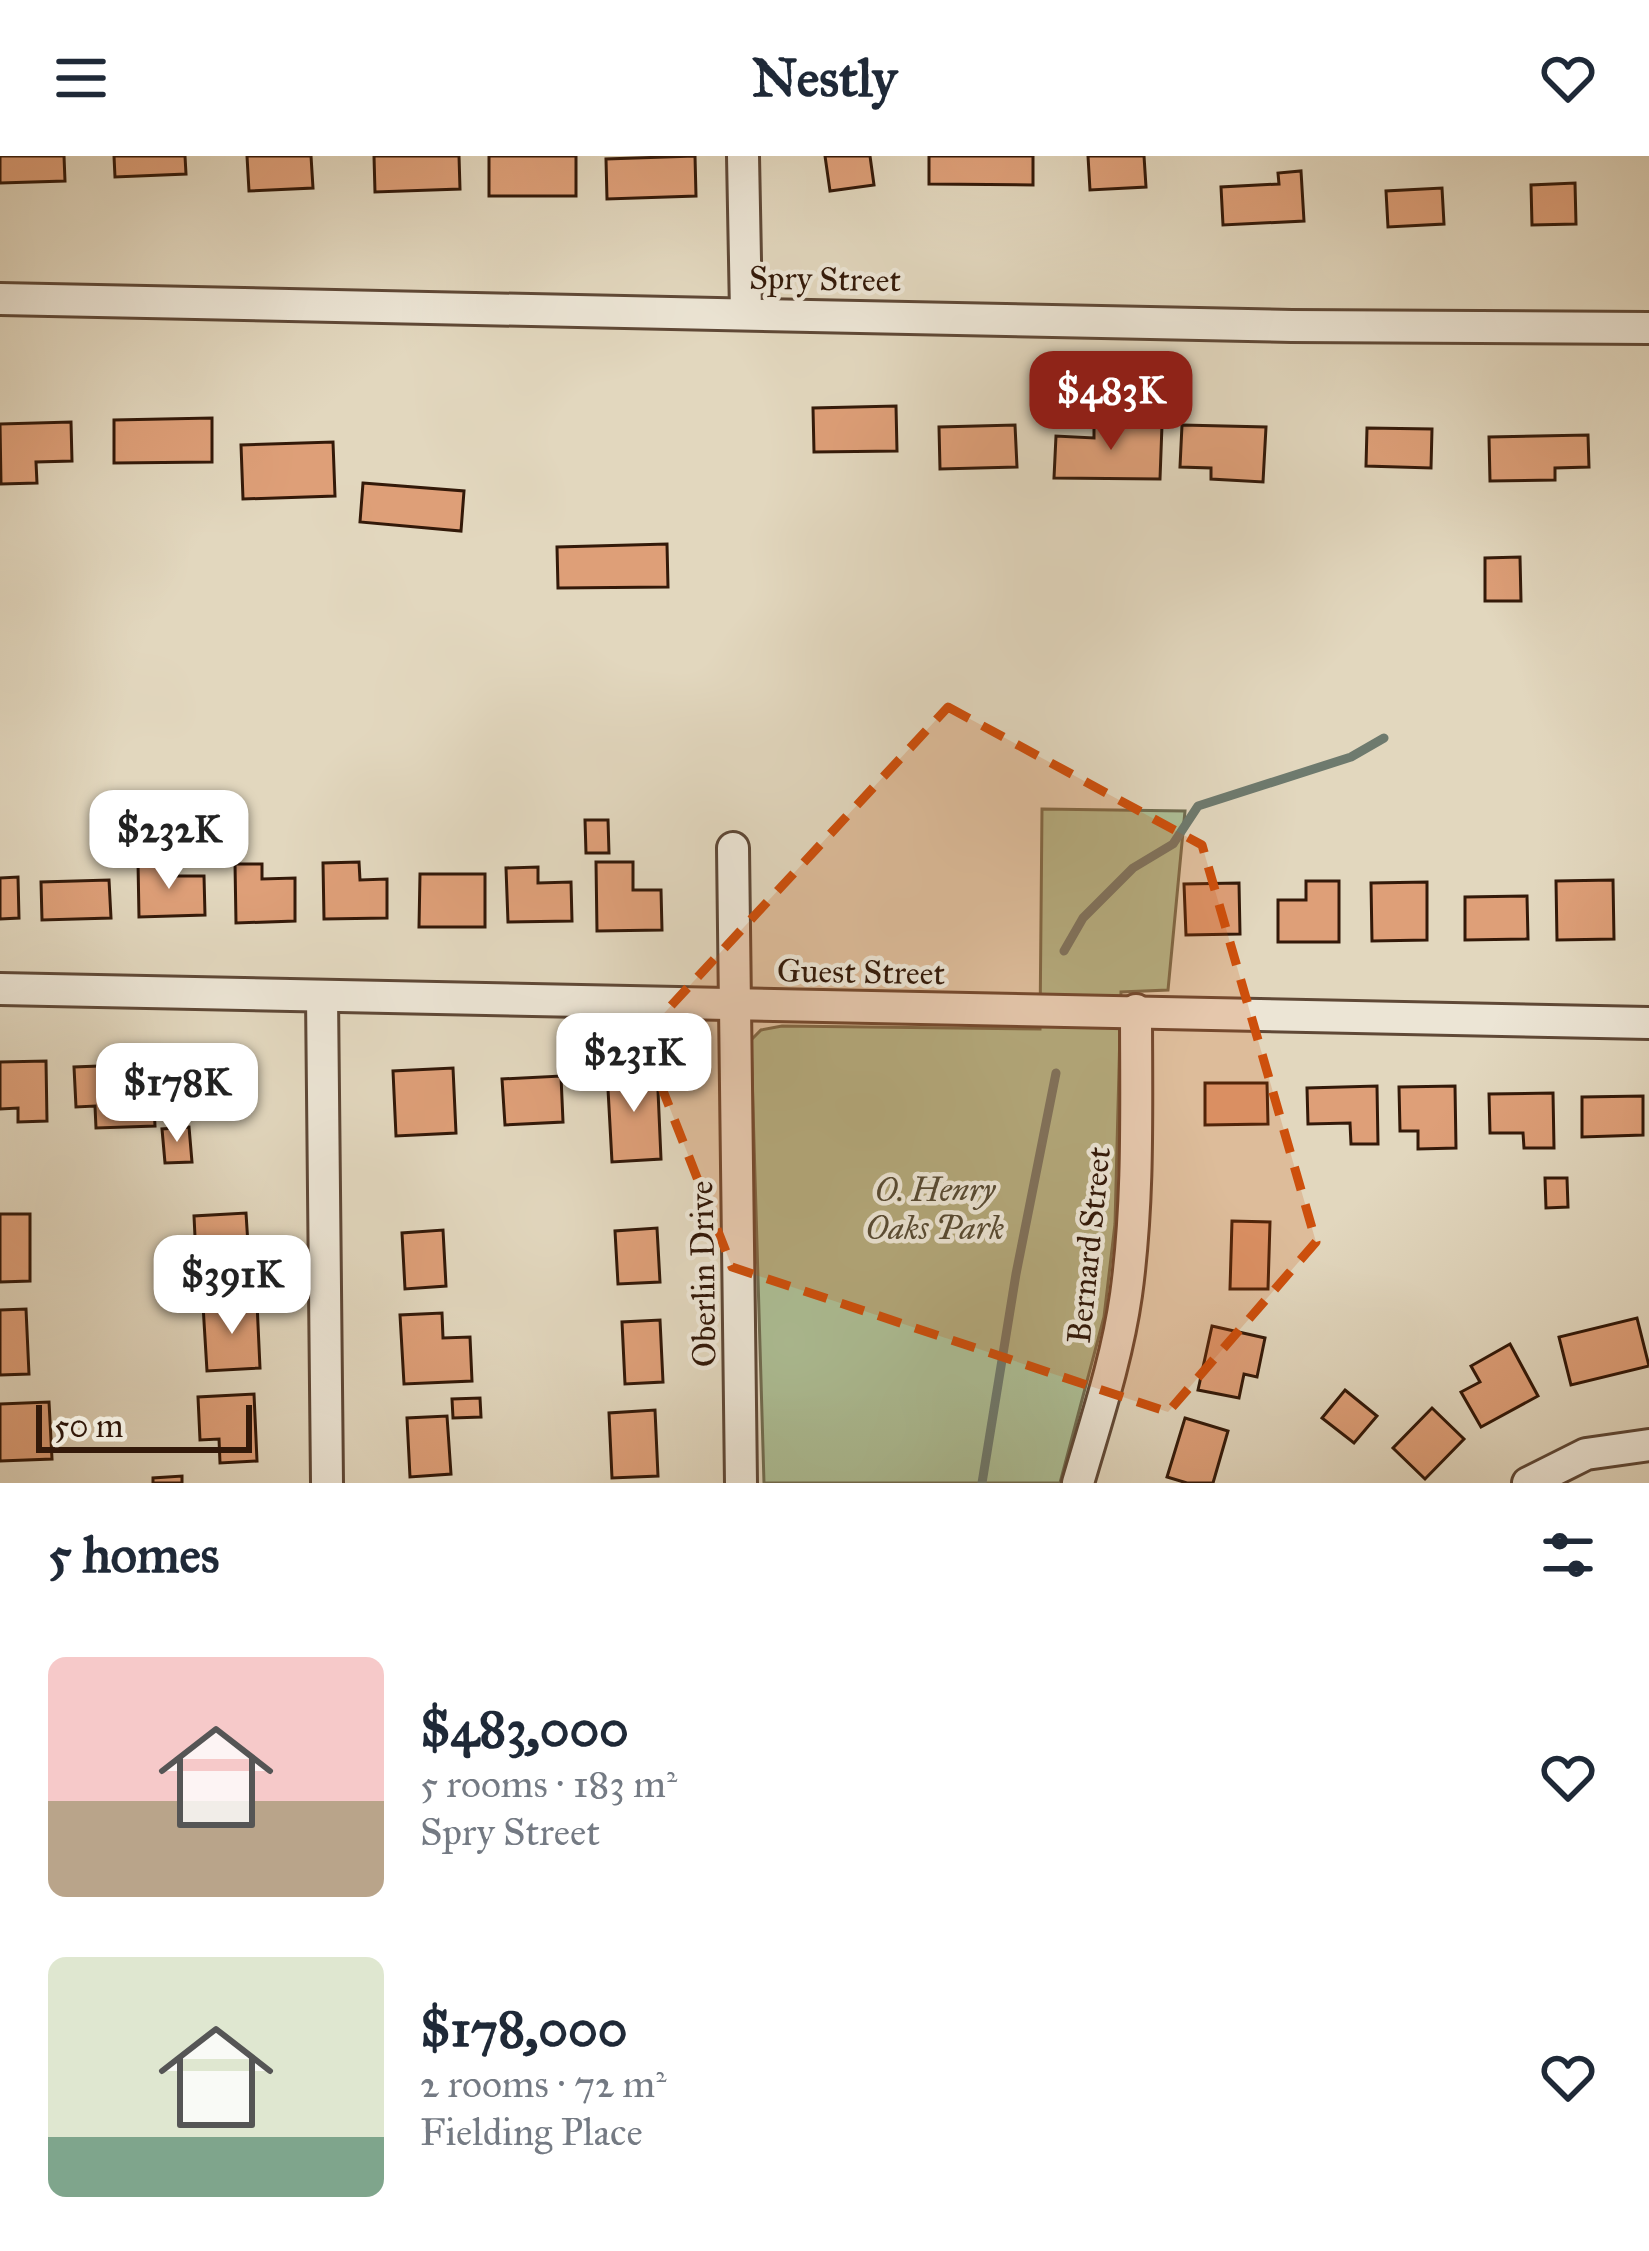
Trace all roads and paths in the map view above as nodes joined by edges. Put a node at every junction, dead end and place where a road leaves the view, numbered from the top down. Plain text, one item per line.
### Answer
1 (743, 156) edge
2 (0, 299) edge
3 (746, 312) junction
4 (1649, 328) edge
5 (734, 848) dead end
6 (0, 989) edge
7 (322, 996) junction
8 (734, 1006) junction
9 (1136, 1010) junction
10 (1649, 1023) edge
11 (1649, 1444) edge
12 (326, 1483) edge
13 (741, 1483) edge
14 (1078, 1483) edge
15 (1528, 1483) edge

1 - 3 street
2 - 3 street, Spry Street
3 - 4 street, Spry Street
5 - 8 street, Oberlin Drive
6 - 7 street, Guest Street
7 - 8 street, Guest Street
7 - 12 street
8 - 9 street, Guest Street
8 - 13 street, Oberlin Drive
9 - 10 street, Guest Street
9 - 14 street, Bernard Street
11 - 15 street

